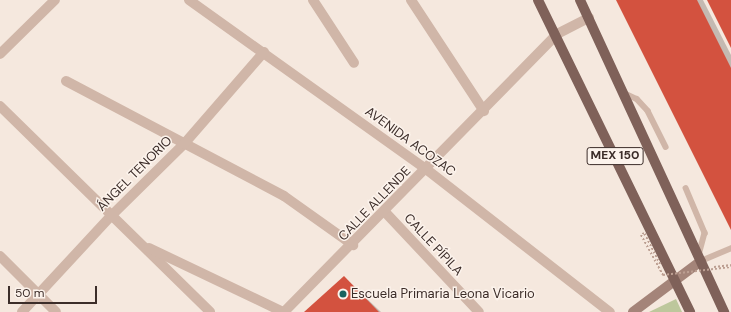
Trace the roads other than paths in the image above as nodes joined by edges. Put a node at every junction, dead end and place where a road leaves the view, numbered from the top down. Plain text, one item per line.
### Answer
1 (54, 0) edge
2 (188, 0) edge
3 (313, 0) edge
4 (411, 0) edge
5 (538, 0) edge
6 (580, 0) edge
7 (589, 18) junction
8 (557, 34) junction
9 (264, 52) junction
10 (0, 54) edge
11 (354, 63) dead end
12 (66, 81) dead end
13 (624, 93) junction
14 (0, 106) edge
15 (484, 112) junction
16 (184, 144) junction
17 (666, 147) dead end
18 (426, 169) junction
19 (686, 188) dead end
20 (385, 212) junction
21 (111, 216) junction
22 (142, 245) junction
23 (353, 245) junction
24 (731, 248) edge
25 (0, 256) edge
26 (702, 261) junction
27 (676, 283) junction
28 (38, 295) junction
29 (22, 312) edge
30 (56, 312) edge
31 (210, 312) edge
32 (283, 312) edge
33 (479, 312) edge
34 (610, 312) edge
35 (633, 312) edge
36 (690, 312) edge
37 (724, 312) edge

1 - 10 street
2 - 9 street, AVENIDA ACOZAC
3 - 11 street
4 - 15 street
5 - 8 main road, MEX 150
6 - 7 main road, MEX 150
7 - 8 street, CALLE ALLENDE
7 - 13 main road, MEX 150
8 - 15 street, CALLE ALLENDE
8 - 27 main road, MEX 150
9 - 16 street, ÁNGEL TENORIO
9 - 18 street, AVENIDA ACOZAC
12 - 16 street
13 - 17 lane
13 - 26 main road, MEX 150
14 - 21 street
15 - 18 street, CALLE ALLENDE
16 - 21 street, ÁNGEL TENORIO
16 - 23 street
18 - 20 street, CALLE ALLENDE
18 - 34 street, AVENIDA ACOZAC
19 - 26 lane
20 - 23 street, CALLE ALLENDE
20 - 33 street, CALLE PÍPILA
21 - 22 street
21 - 28 street, ÁNGEL TENORIO
22 - 31 street
22 - 32 street
23 - 32 street, CALLE ALLENDE
24 - 26 lane
25 - 28 street
26 - 27 street
26 - 37 main road, MEX 150
27 - 35 street
27 - 36 main road, MEX 150
28 - 29 street, ÁNGEL TENORIO
28 - 30 street

